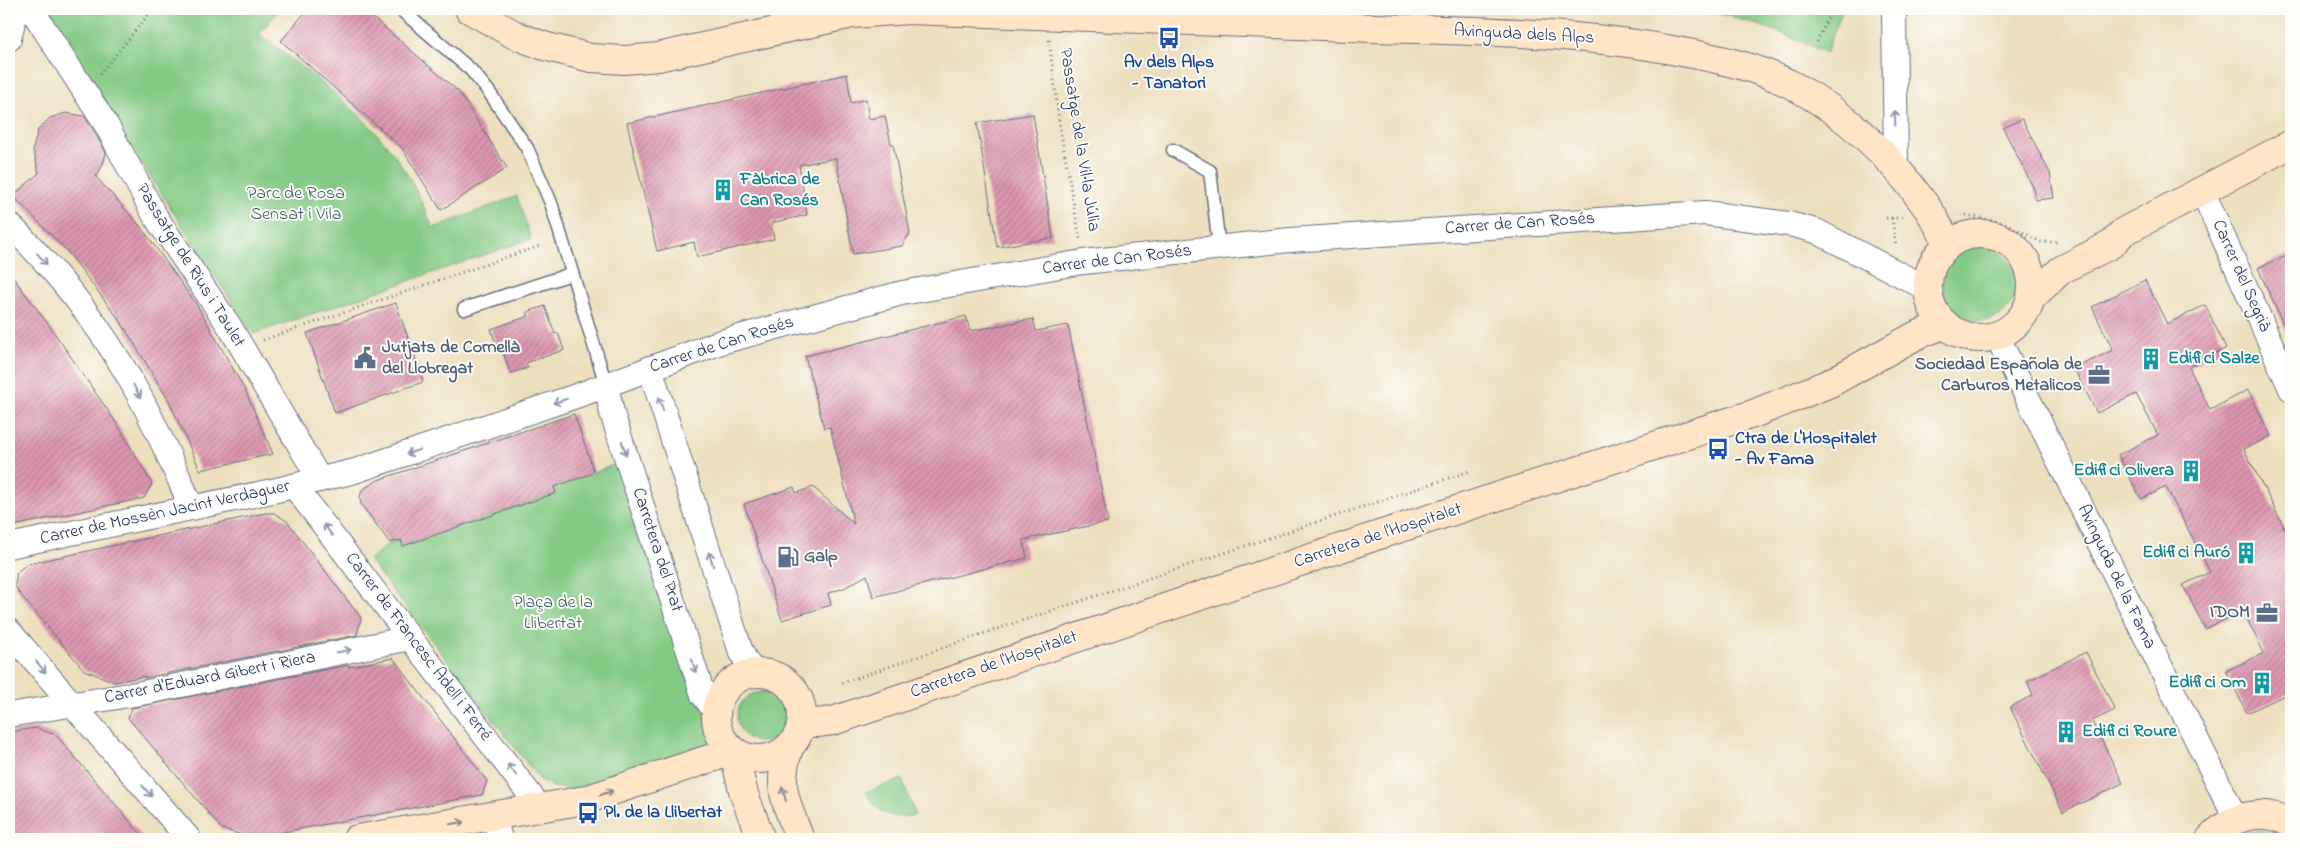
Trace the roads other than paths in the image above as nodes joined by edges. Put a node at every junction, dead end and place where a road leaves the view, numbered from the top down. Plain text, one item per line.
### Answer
1 (16, 9) edge
2 (22, 9) edge
3 (400, 9) edge
4 (469, 9) edge
5 (1894, 9) edge
6 (9, 39) edge
7 (2291, 144) edge
8 (1173, 150) dead end
9 (1896, 167) junction
10 (2202, 190) junction
11 (9, 224) edge
12 (2123, 232) junction
13 (1948, 244) junction
14 (1219, 247) junction
15 (2022, 256) junction
16 (571, 274) junction
17 (1928, 289) junction
18 (2031, 298) junction
19 (464, 309) dead end
20 (1945, 324) junction
21 (1996, 336) junction
22 (650, 368) junction
23 (606, 385) junction
24 (2291, 389) edge
25 (320, 480) junction
26 (294, 486) junction
27 (192, 508) junction
28 (9, 546) edge
29 (9, 631) edge
30 (410, 638) junction
31 (757, 674) junction
32 (72, 704) junction
33 (716, 712) junction
34 (9, 715) edge
35 (803, 722) junction
36 (789, 748) junction
37 (732, 751) junction
38 (541, 809) junction
39 (2236, 819) junction
40 (2289, 820) edge
41 (497, 828) edge
42 (189, 839) edge
43 (357, 839) edge
44 (761, 839) edge
45 (800, 839) edge
46 (2210, 839) edge

1 - 6 street
2 - 25 street, Passatge de Rius i Taulet
3 - 16 lane
4 - 9 main road, Avinguda dels Alps
9 -> 5 street
7 - 10 main road
8 - 14 lane
9 - 13 main road, Avinguda dels Alps
10 - 12 main road
10 - 24 street, Carrer del Segrià
11 -> 27 street
12 - 15 main road
12 - 18 main road
13 - 15 main road
13 - 17 main road
14 - 17 street, Carrer de Can Rosés
14 - 22 street, Carrer de Can Rosés
15 - 18 main road
16 - 19 lane
16 - 23 lane
17 - 20 main road
18 - 21 main road
20 - 21 main road
20 - 35 main road, Carretera de l'Hospitalet
21 - 39 street, Avinguda de la Fama
22 - 23 street, Carrer de Can Rosés
31 -> 22 street
23 -> 25 street, Carrer de Can Rosés
23 -> 33 street, Carretera del Prat
25 - 26 street, Carrer de Mossèn Jacint Verdaguer
26 - 27 street, Carrer de Mossèn Jacint Verdaguer
30 -> 26 street, Carrer de Francesc Adell i Ferré
27 - 28 street, Carrer de Mossèn Jacint Verdaguer
29 -> 32 street
32 -> 30 street, Carrer d'Eduard Gibert i Riera
38 -> 30 street, Carrer de Francesc Adell i Ferré
31 - 33 main road
31 - 35 main road
32 - 34 street, Carrer d'Eduard Gibert i Riera
32 -> 42 street
33 - 37 main road
35 - 36 main road
36 - 37 main road
45 -> 36 main road
38 -> 37 main road
37 - 44 main road
38 - 41 main road
39 - 40 main road
39 - 46 main road
43 -> 41 main road

